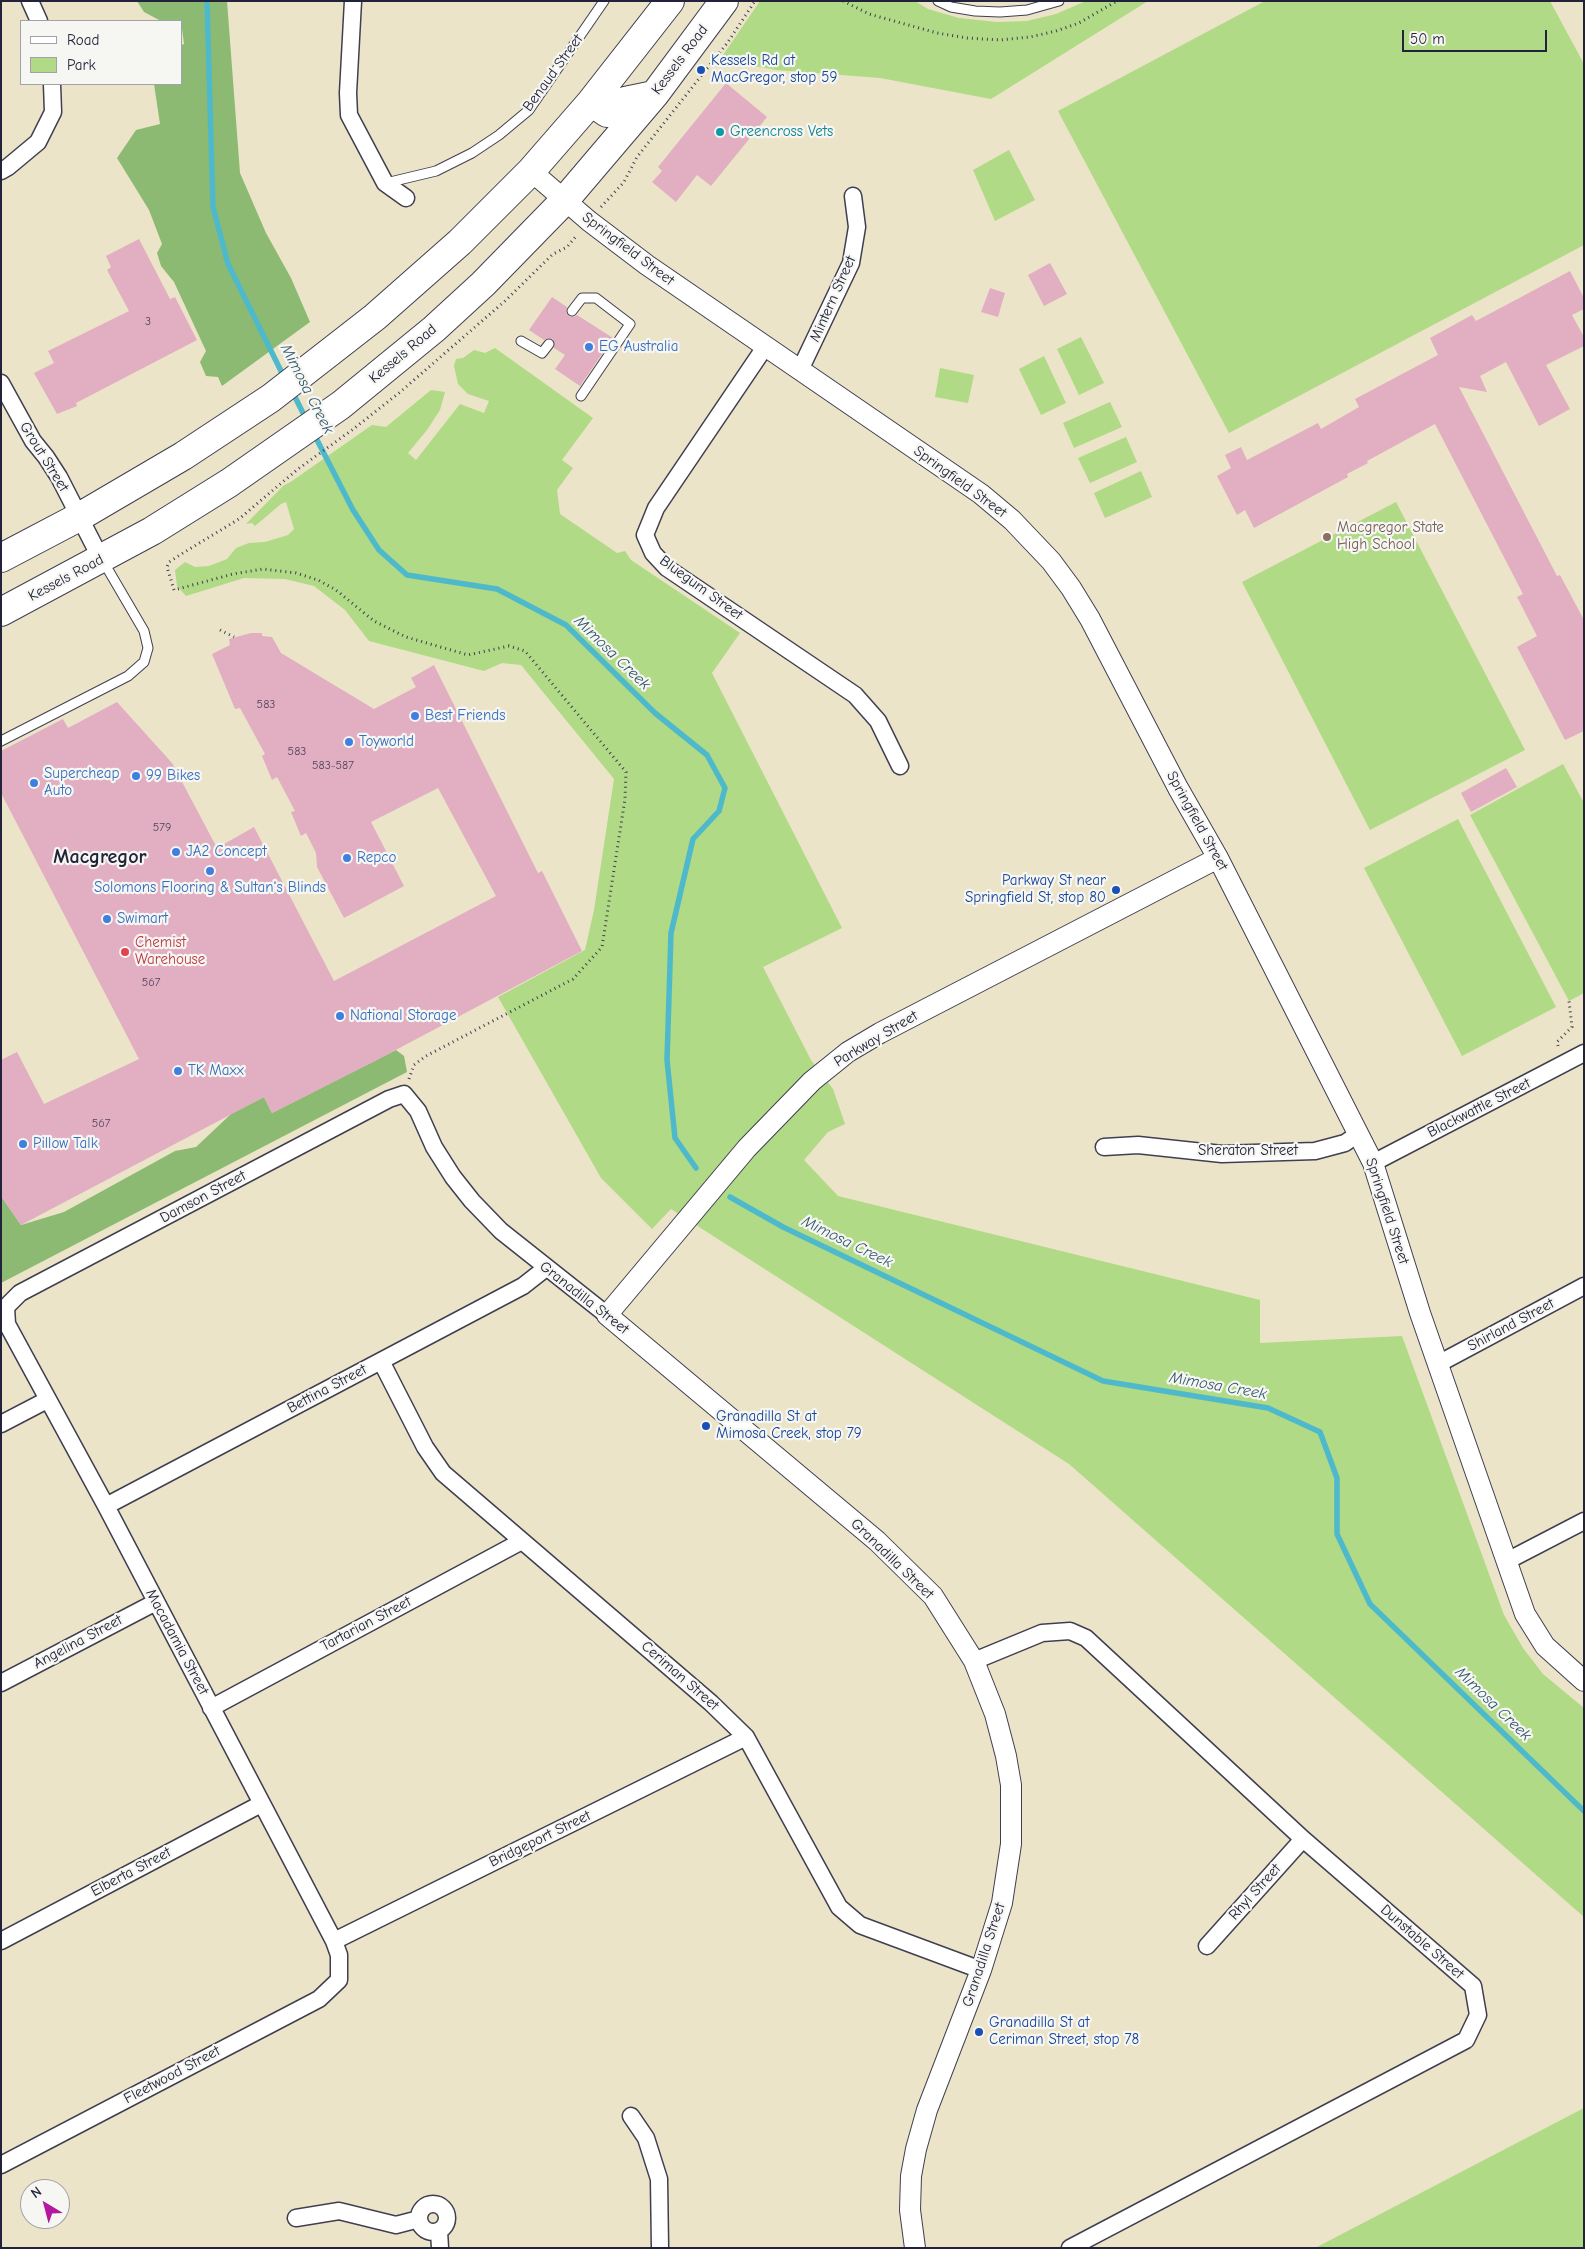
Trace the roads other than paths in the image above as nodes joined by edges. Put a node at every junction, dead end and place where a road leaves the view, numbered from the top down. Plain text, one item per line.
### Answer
1 (30, 1) edge
2 (354, 1) edge
3 (604, 1) edge
4 (670, 1) edge
5 (724, 1) edge
6 (938, 1) edge
7 (1059, 1) edge
8 (39, 20) edge
9 (52, 85) edge
10 (655, 94) junction
11 (591, 102) junction
12 (1, 170) edge
13 (531, 170) junction
14 (385, 183) junction
15 (853, 196) dead end
16 (406, 198) dead end
17 (564, 201) junction
18 (572, 311) dead end
19 (521, 341) dead end
20 (549, 344) dead end
21 (765, 347) junction
22 (800, 370) junction
23 (1, 383) edge
24 (581, 396) dead end
25 (80, 517) junction
26 (1, 558) edge
27 (101, 559) junction
28 (1, 612) edge
29 (1, 742) edge
30 (900, 766) dead end
31 (1218, 858) junction
32 (1584, 1053) edge
33 (404, 1094) joint
34 (1358, 1134) junction
35 (1104, 1147) dead end
36 (1373, 1163) junction
37 (546, 1268) junction
38 (1584, 1286) edge
39 (6, 1307) joint
40 (608, 1315) junction
41 (381, 1361) junction
42 (1438, 1364) junction
43 (47, 1400) junction
44 (1, 1424) edge
45 (106, 1506) junction
46 (1584, 1521) edge
47 (522, 1541) junction
48 (1508, 1561) junction
49 (156, 1602) junction
50 (974, 1661) junction
51 (1584, 1680) edge
52 (1, 1683) edge
53 (211, 1708) junction
54 (746, 1737) junction
55 (261, 1804) junction
56 (1303, 1839) junction
57 (1, 1941) edge
58 (334, 1941) junction
59 (1207, 1946) dead end
60 (981, 1970) junction
61 (338, 1980) joint
62 (631, 2116) dead end
63 (1, 2165) edge
64 (296, 2218) dead end
65 (420, 2219) junction
66 (439, 2230) junction
67 (440, 2248) edge
68 (660, 2248) edge
69 (915, 2248) edge
70 (1070, 2248) edge

1 - 8 street
2 - 14 street
3 - 14 lane, Benaud Street
4 - 11 highway
5 - 10 highway, Kessels Road
6 - 7 lane
9 - 12 street
10 - 11 highway
10 - 17 highway, Kessels Road
11 - 13 highway
13 - 17 street, Springfield Street
13 - 25 highway
14 - 16 street
15 - 22 street, Mintern Street
17 - 21 street, Springfield Street
17 - 27 highway, Kessels Road
18 - 24 lane
19 - 20 lane
21 - 22 street, Springfield Street
21 - 30 street, Bluegum Street
22 - 31 street, Springfield Street
23 - 25 street, Grout Street
25 - 26 highway
25 - 27 street, Grout Street
27 - 28 highway, Kessels Road
27 - 29 lane
31 - 34 street, Springfield Street
31 - 40 street, Parkway Street
32 - 36 street, Blackwattle Street
33 - 37 street, Granadilla Street
33 - 39 street, Damson Street
34 - 35 street, Sheraton Street
34 - 36 street, Springfield Street
36 - 42 street, Springfield Street
37 - 40 street, Granadilla Street
37 - 41 street, Bettina Street
38 - 42 street, Shirland Street
39 - 43 street, Macadamia Street
40 - 50 street, Granadilla Street
41 - 45 street, Bettina Street
41 - 47 street, Ceriman Street
42 - 48 street, Springfield Street
43 - 44 street
43 - 45 street, Macadamia Street
45 - 49 street, Macadamia Street
46 - 48 street
47 - 53 street, Tartarian Street
47 - 54 street, Ceriman Street
48 - 51 street, Springfield Street
49 - 52 street, Angelina Street
49 - 53 street, Macadamia Street
50 - 56 street, Dunstable Street
50 - 60 street, Granadilla Street
53 - 55 street, Macadamia Street
54 - 58 street, Bridgeport Street
54 - 60 street, Ceriman Street
55 - 57 street, Elberta Street
55 - 58 street, Macadamia Street
56 - 59 street, Rhyl Street
56 - 70 street, Dunstable Street
58 - 61 street, Macadamia Street
60 - 69 street, Granadilla Street
61 - 63 street, Fleetwood Street
62 - 68 street
64 - 65 street
65 - 66 street
65 - 66 street
66 - 67 street

